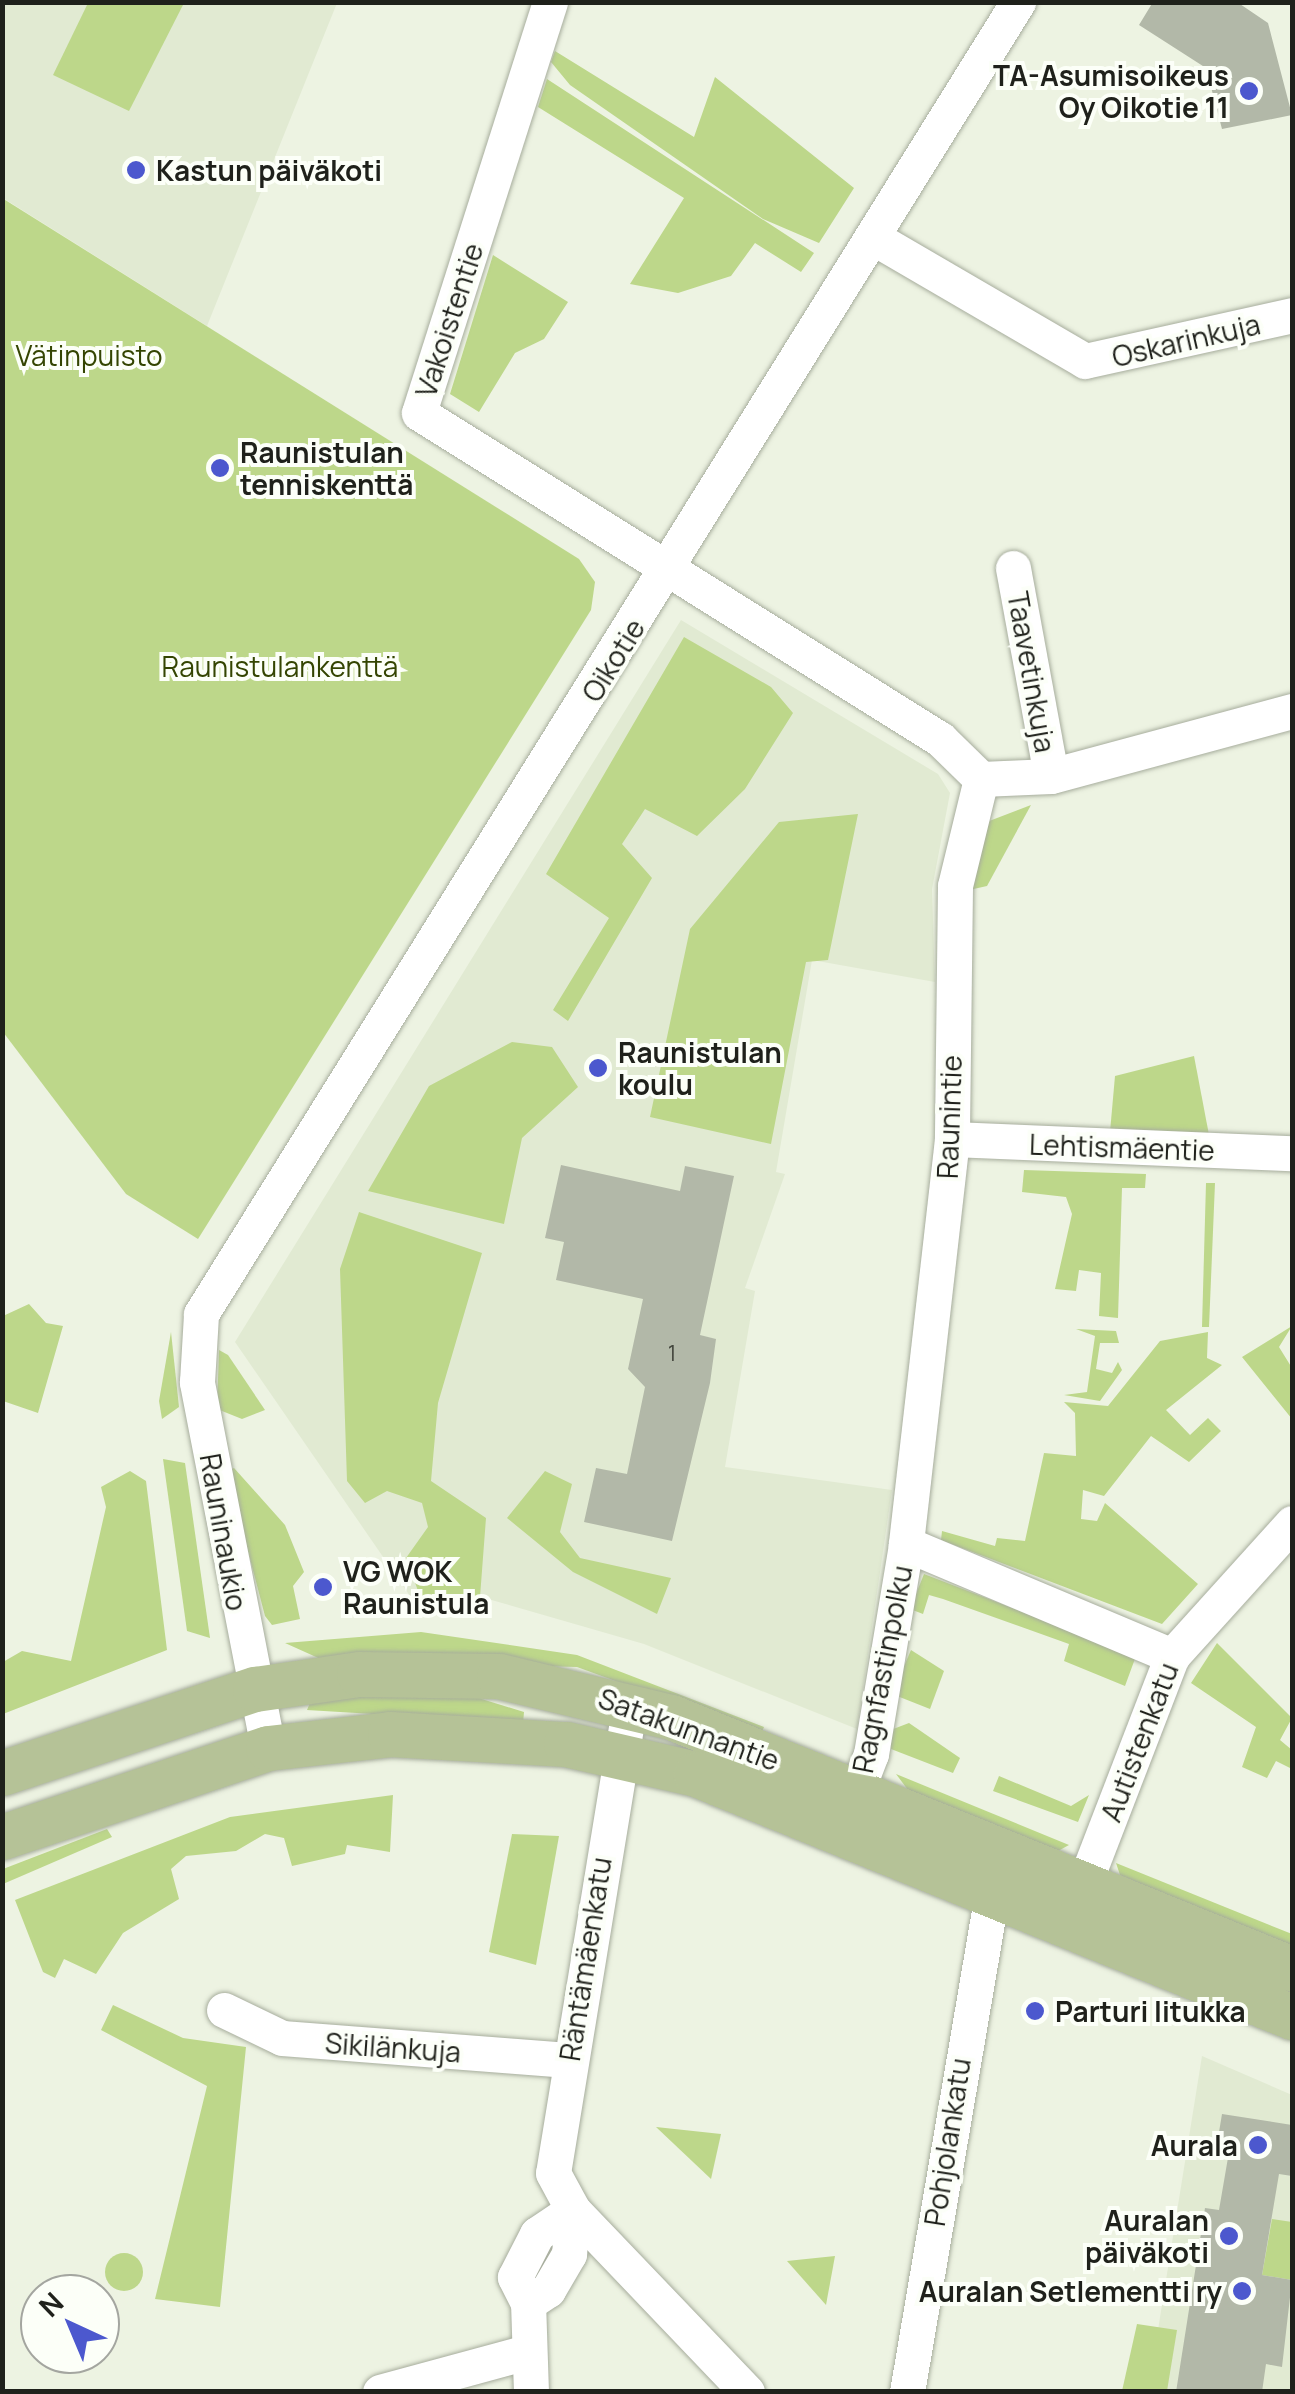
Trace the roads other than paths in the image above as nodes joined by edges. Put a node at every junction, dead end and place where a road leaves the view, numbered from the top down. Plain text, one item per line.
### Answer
1 (550, 2) edge
2 (1018, 2) edge
3 (874, 238) junction
4 (1292, 315) edge
5 (1013, 568) dead end
6 (668, 574) junction
7 (1292, 712) edge
8 (1050, 776) junction
9 (981, 779) junction
10 (952, 1139) junction
11 (1292, 1153) edge
12 (201, 1314) joint
13 (1292, 1522) edge
14 (906, 1544) junction
15 (1172, 1656) junction
16 (255, 1689) junction
17 (630, 1703) junction
18 (268, 1748) junction
19 (620, 1753) junction
20 (2, 1774) edge
21 (849, 1813) junction
22 (2, 1837) edge
23 (1084, 1884) junction
24 (992, 1893) junction
25 (1292, 1969) edge
26 (224, 2010) dead end
27 (1292, 2017) edge
28 (568, 2060) junction
29 (573, 2210) junction
30 (524, 2352) junction
31 (380, 2392) edge
32 (531, 2392) edge
33 (746, 2392) edge
34 (907, 2392) edge

1 - 6 street, Vakoistentie
2 - 3 street, Oikotie
3 - 4 street, Oskarinkuja
3 - 6 street, Oikotie
5 - 8 street, Taavetinkuja
6 - 9 street
6 - 12 street, Oikotie
7 - 8 street
8 - 9 street
9 - 10 street, Raunintie
10 - 11 street, Lehtismäentie
10 - 14 street, Raunintie
12 - 16 street, Rauninaukio
13 - 15 street, Autistenkatu
14 - 15 street
14 - 21 street, Ragnfastinpolku
15 - 23 street, Autistenkatu
16 - 17 main road, Satakunnantie
16 - 18 street, Rauninaukio
16 - 20 main road, Satakunnantie
17 - 19 street, Räntämäenkatu
17 - 21 main road, Satakunnantie
18 - 19 main road, Satakunnantie
18 - 22 main road, Satakunnantie
19 - 21 main road, Satakunnantie
19 - 28 street, Räntämäenkatu
21 - 23 main road, Satakunnantie
21 - 24 main road, Satakunnantie
23 - 25 main road, Satakunnantie
24 - 27 main road, Satakunnantie
24 - 34 street, Pohjolankatu
26 - 28 street, Sikilänkuja
28 - 29 street, Räntämäenkatu
29 - 30 street
29 - 33 street
30 - 31 street
30 - 32 street

